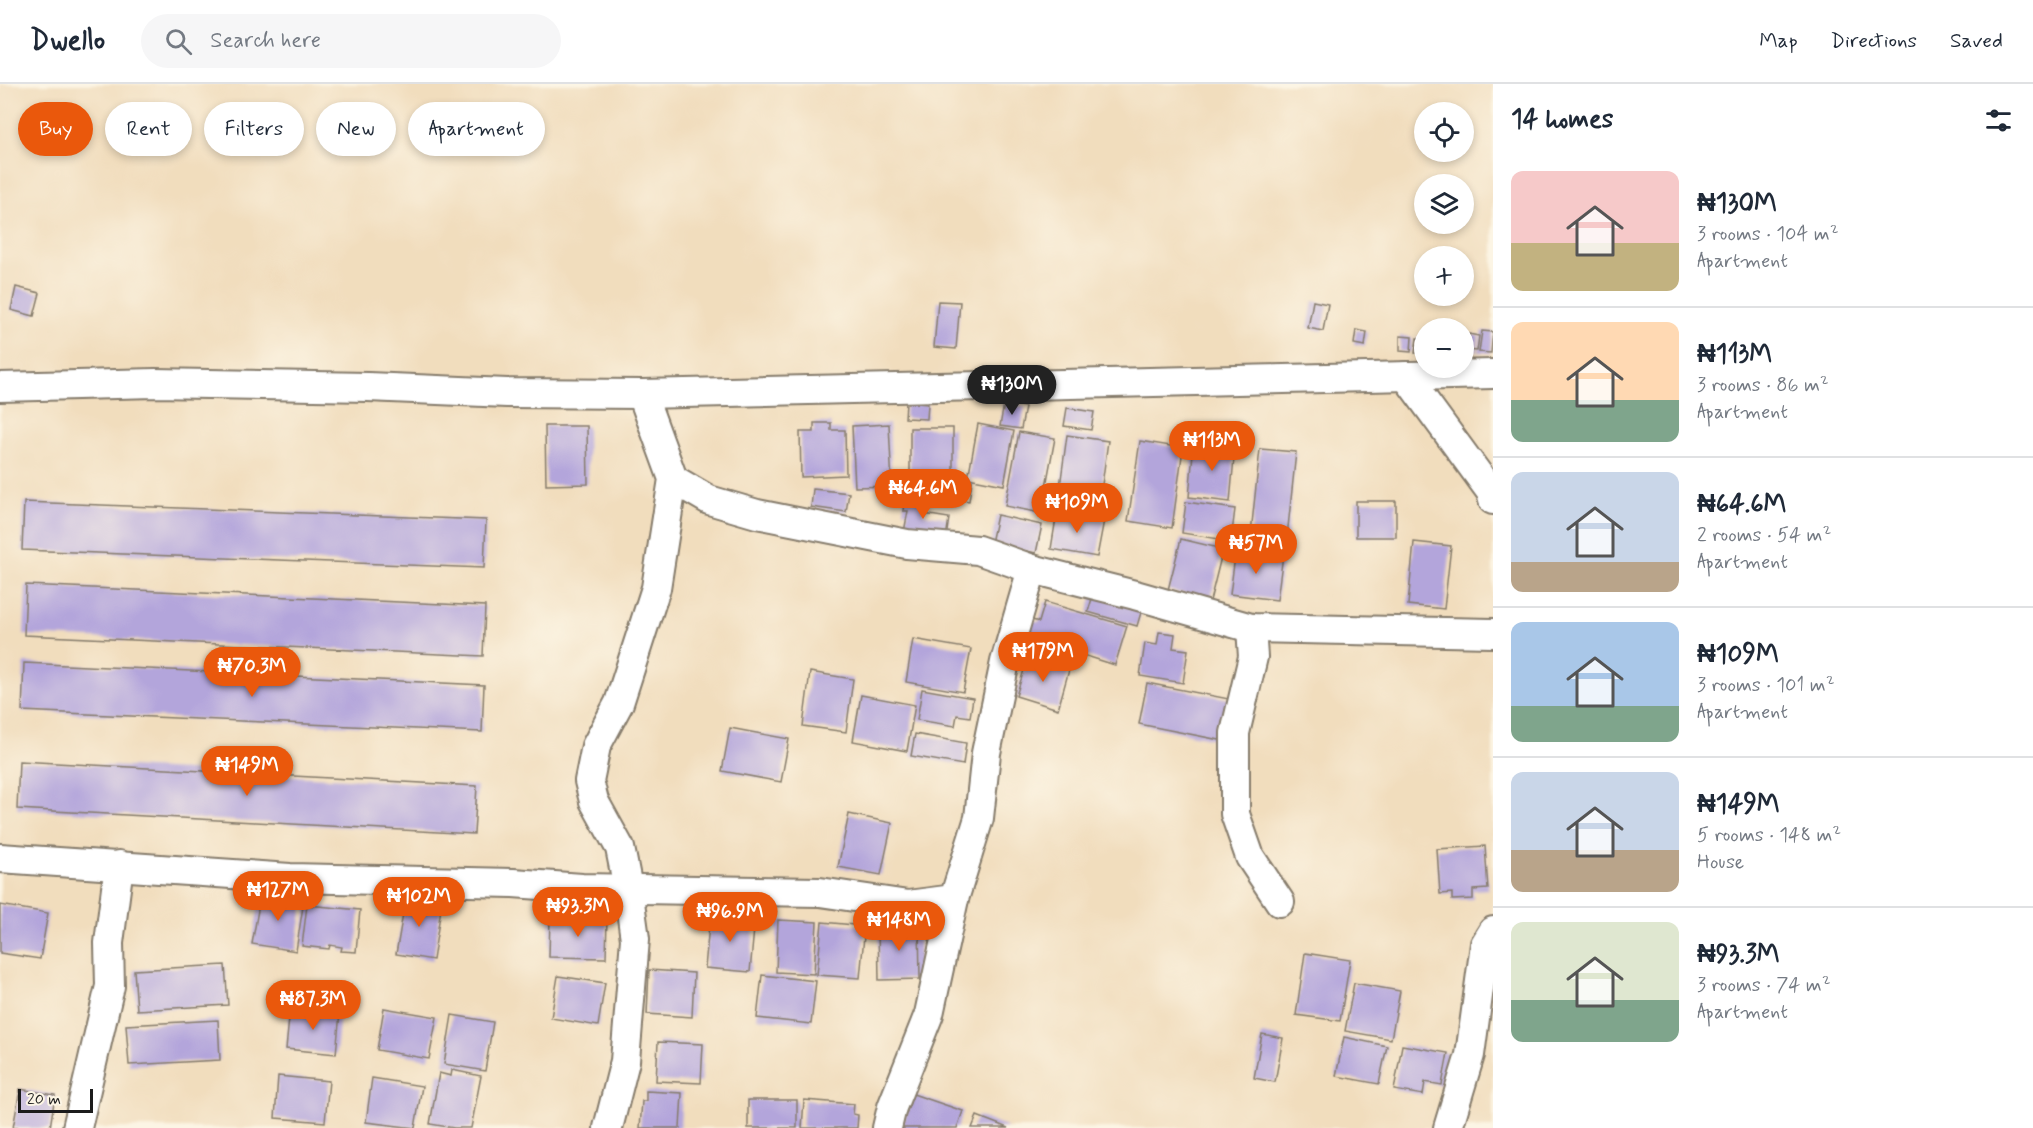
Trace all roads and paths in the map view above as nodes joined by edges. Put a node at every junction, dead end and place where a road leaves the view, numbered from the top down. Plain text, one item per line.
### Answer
1 (1493, 374) edge
2 (1406, 376) junction
3 (0, 387) edge
4 (642, 394) junction
5 (673, 479) junction
6 (1492, 491) edge
7 (1032, 569) junction
8 (1251, 628) junction
9 (1493, 633) edge
10 (0, 858) edge
11 (119, 865) junction
12 (628, 888) junction
13 (954, 899) junction
14 (1280, 902) dead end
15 (1493, 932) edge
16 (76, 1128) edge
17 (608, 1128) edge
18 (887, 1128) edge
19 (1448, 1128) edge

1 - 2 street
2 - 4 street
2 - 6 street
3 - 4 street
4 - 5 street
5 - 7 street
5 - 12 street
7 - 8 street
7 - 13 street
8 - 9 street
8 - 14 street
10 - 11 street
11 - 12 street
11 - 16 street
12 - 13 street
12 - 17 street
13 - 18 street
15 - 19 street

